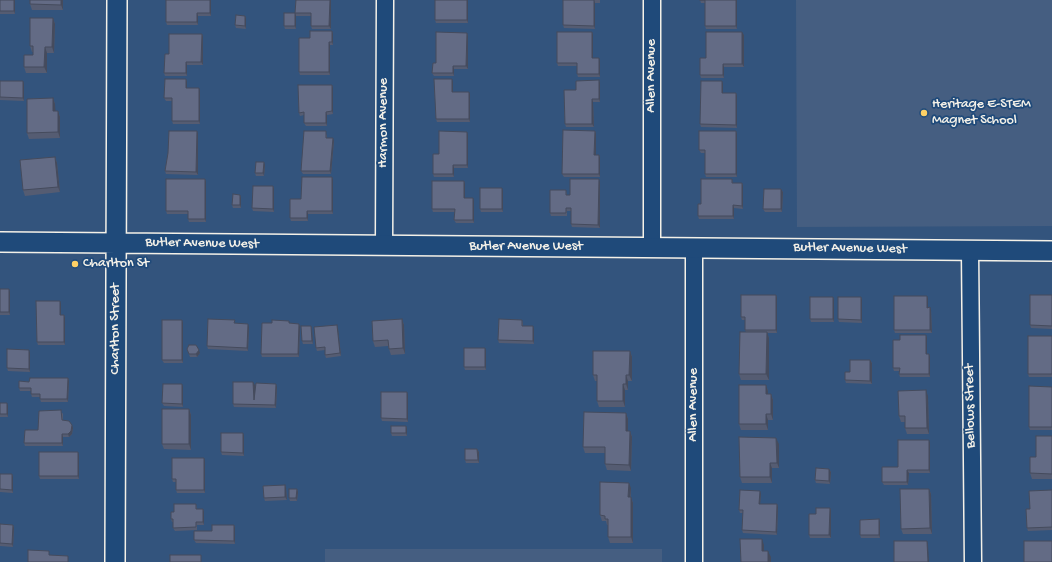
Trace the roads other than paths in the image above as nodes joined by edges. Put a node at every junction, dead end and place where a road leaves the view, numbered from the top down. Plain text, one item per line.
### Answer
1 (117, 0) edge
2 (385, 0) edge
3 (652, 0) edge
4 (0, 242) edge
5 (116, 244) junction
6 (384, 246) junction
7 (652, 248) junction
8 (694, 248) junction
9 (970, 250) junction
10 (1052, 251) edge
11 (115, 562) edge
12 (694, 562) edge
13 (973, 562) edge

1 - 5 street, Charlton Street
2 - 6 street, Harmon Avenue
3 - 7 street, Allen Avenue
4 - 5 street, Butler Avenue West
5 - 6 street, Butler Avenue West
5 - 11 street, Charlton Street
6 - 7 street, Butler Avenue West
7 - 8 street, Butler Avenue West
8 - 9 street, Butler Avenue West
8 - 12 street, Allen Avenue
9 - 10 street, Butler Avenue West
9 - 13 street, Bellows Street

